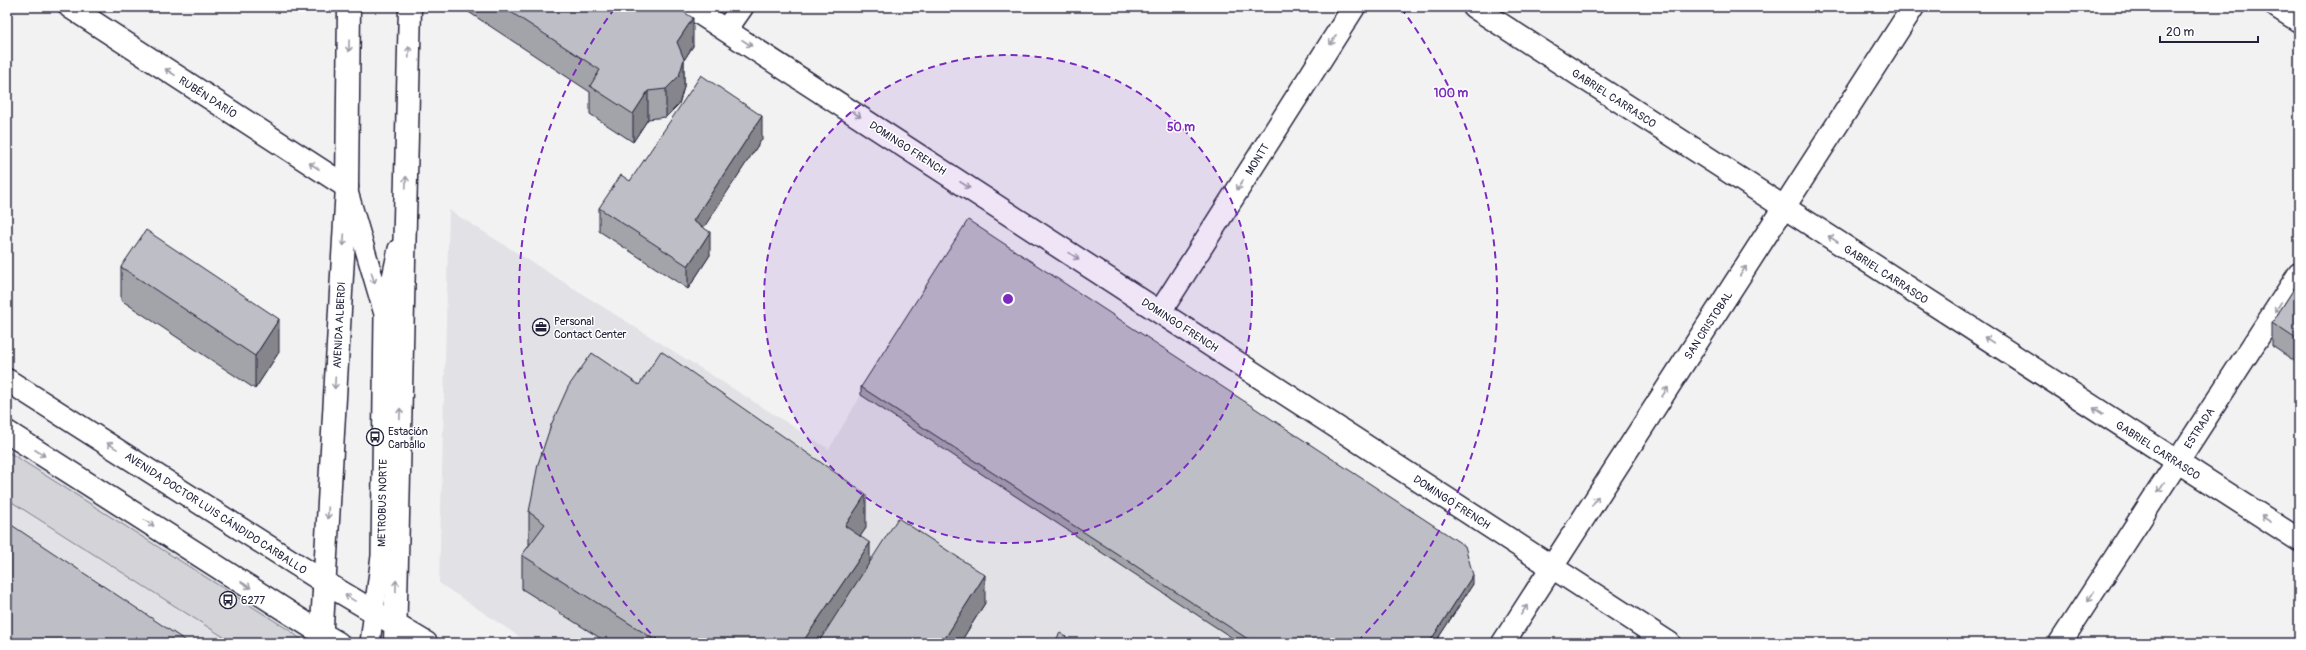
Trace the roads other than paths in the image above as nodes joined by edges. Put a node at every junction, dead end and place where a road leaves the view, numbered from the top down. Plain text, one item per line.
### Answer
1 (70, 7) edge
2 (349, 7) edge
3 (410, 7) edge
4 (690, 7) edge
5 (742, 7) edge
6 (1354, 7) edge
7 (1474, 7) edge
8 (1913, 7) edge
9 (2277, 7) edge
10 (2299, 21) edge
11 (726, 30) junction
12 (347, 187) junction
13 (1784, 207) junction
14 (404, 221) junction
15 (2299, 274) edge
16 (1160, 312) junction
17 (384, 315) junction
18 (7, 380) edge
19 (7, 432) edge
20 (2177, 462) junction
21 (2299, 540) edge
22 (1552, 567) junction
23 (324, 582) junction
24 (374, 613) junction
25 (395, 634) edge
26 (327, 640) edge
27 (370, 643) edge
28 (426, 643) edge
29 (1503, 643) edge
30 (1669, 643) edge
31 (2060, 643) edge

12 -> 1 street, RUBÉN DARÍO
2 -> 12 street, AVENIDA ALBERDI
14 -> 3 street
4 - 11 street, DOMINGO FRENCH
5 - 11 street
6 -> 16 street, MONTT
7 - 13 street, GABRIEL CARRASCO
8 - 13 street, SAN CRISTOBAL
9 - 10 street
11 -> 16 street, DOMINGO FRENCH
12 -> 17 lane, METROBUS NORTE
12 -> 23 street, AVENIDA ALBERDI
20 -> 13 street, GABRIEL CARRASCO
22 -> 13 street, SAN CRISTOBAL
14 - 17 lane, METROBUS NORTE
25 -> 14 street
15 -> 20 street, ESTRADA
16 - 22 street, DOMINGO FRENCH
17 - 24 lane, METROBUS NORTE
23 -> 18 street, AVENIDA DOCTOR LUIS CÁNDIDO CARBALLO
19 -> 26 street
21 -> 20 street, GABRIEL CARRASCO
20 -> 31 street, ESTRADA
29 -> 22 street, SAN CRISTOBAL
22 - 30 street, DOMINGO FRENCH
24 -> 23 street, AVENIDA DOCTOR LUIS CÁNDIDO CARBALLO
23 - 26 street, AVENIDA ALBERDI
24 - 25 street, AVENIDA DOCTOR LUIS CÁNDIDO CARBALLO
24 - 27 lane, METROBUS NORTE
25 - 28 street, AVENIDA DOCTOR LUIS CÁNDIDO CARBALLO

